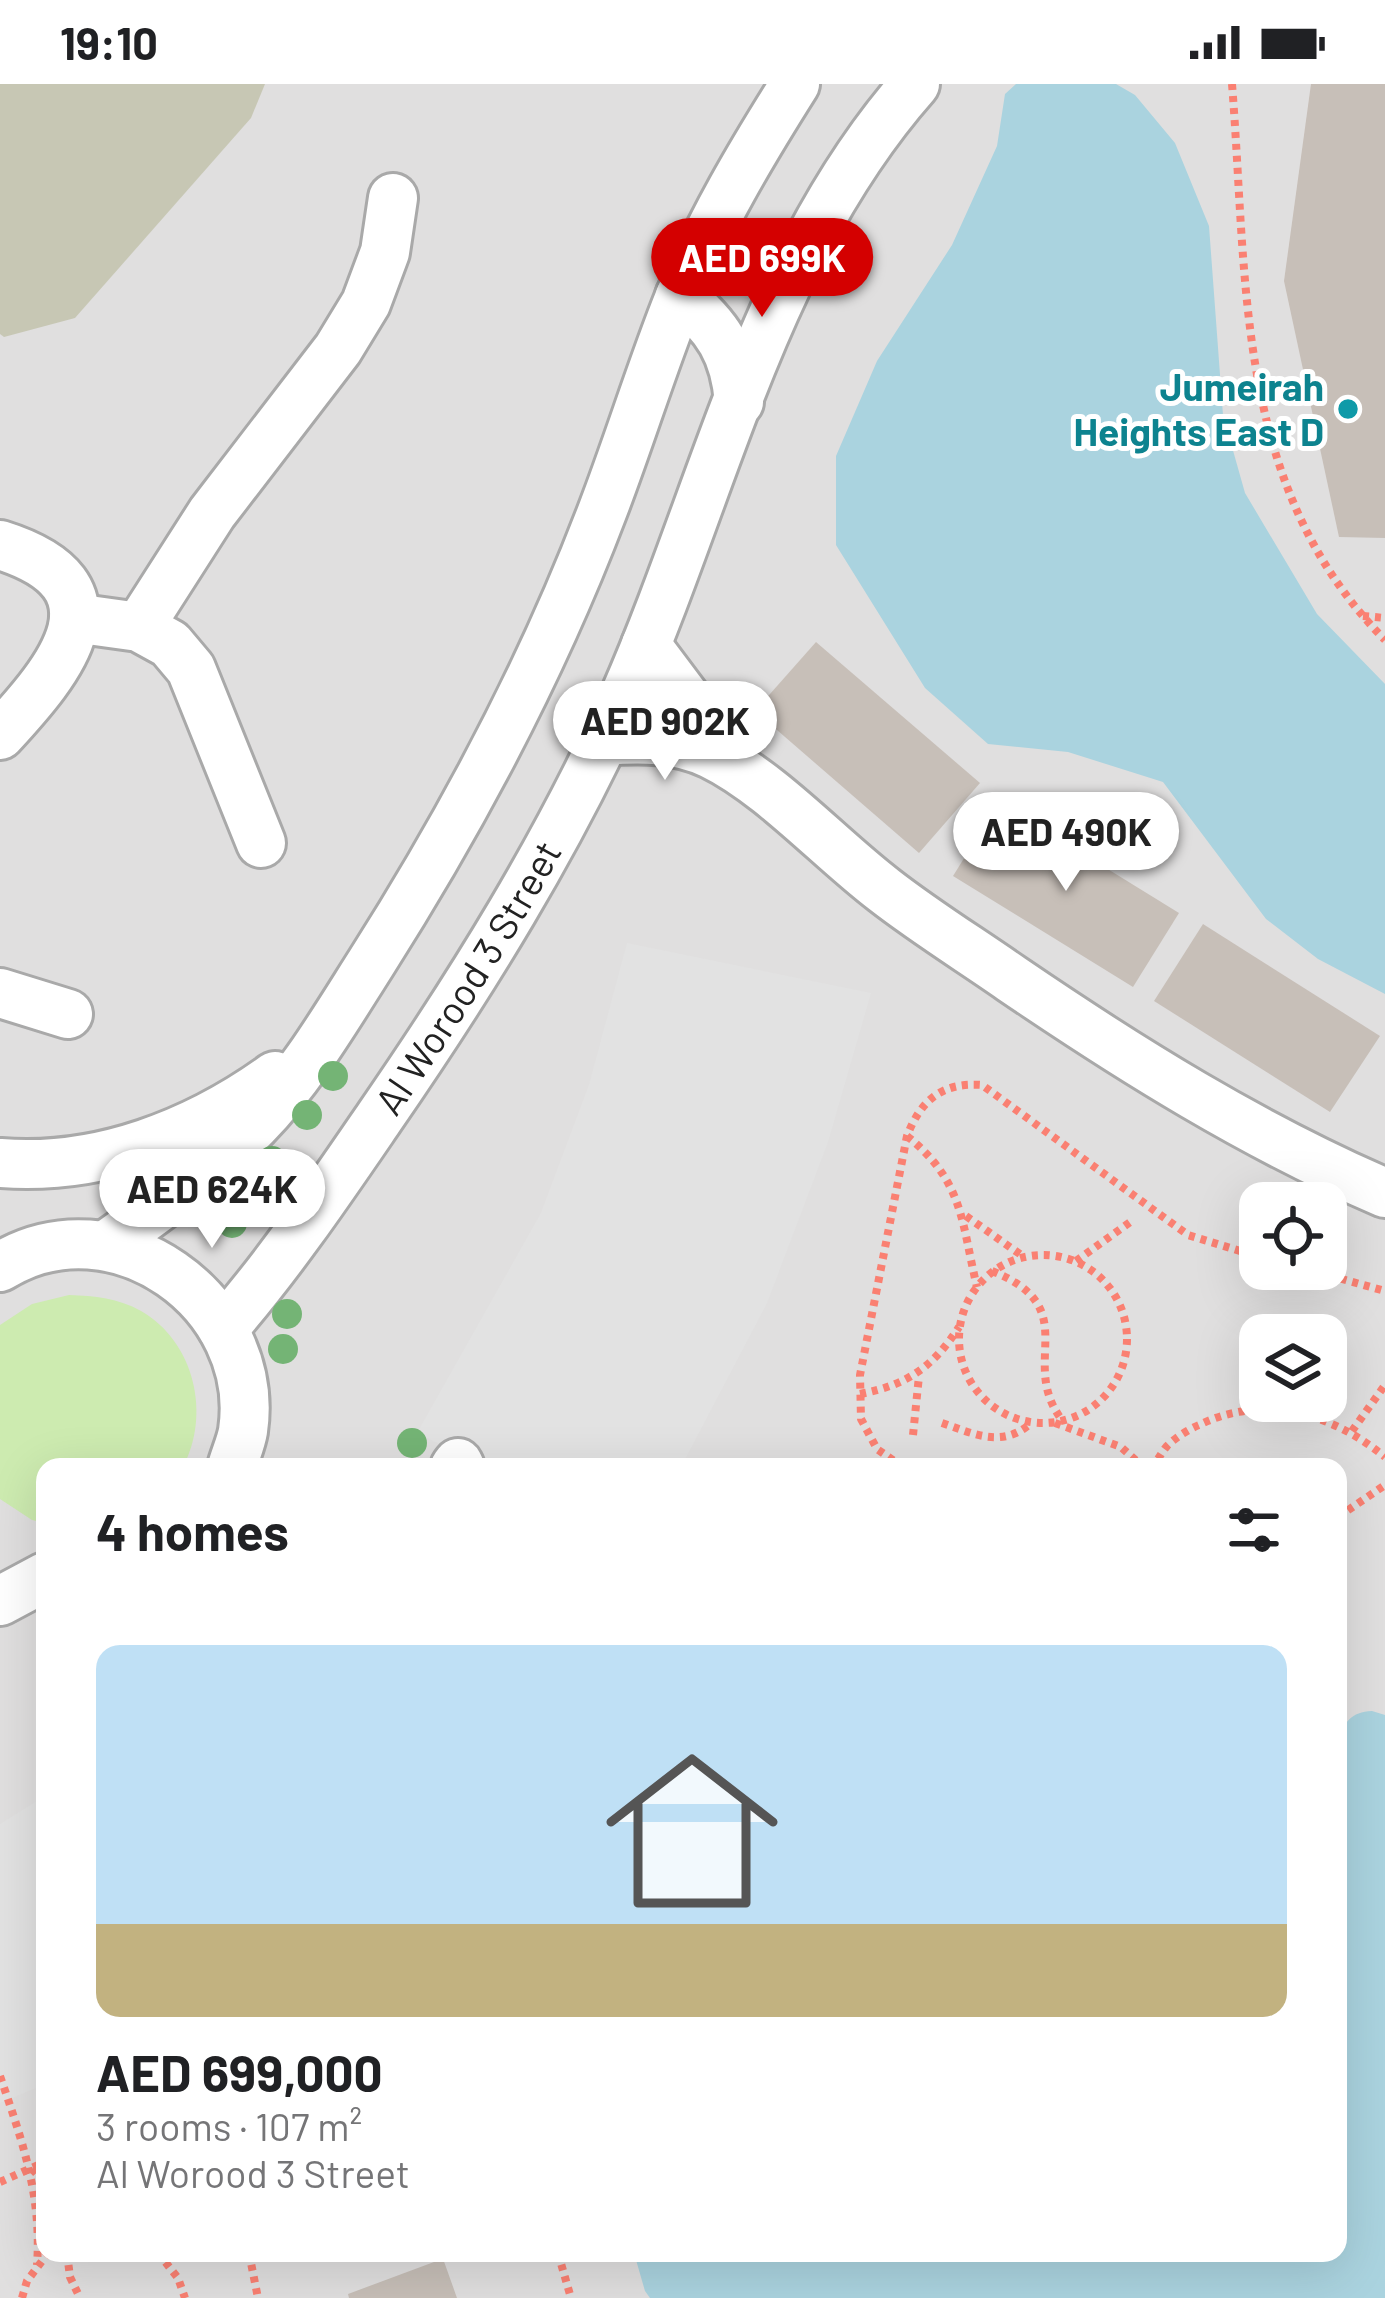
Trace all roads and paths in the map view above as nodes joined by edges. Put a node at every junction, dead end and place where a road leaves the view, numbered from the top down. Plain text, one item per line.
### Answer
1 (795, 84) edge
2 (1232, 84) edge
3 (910, 90) edge
4 (394, 198) dead end
5 (680, 296) junction
6 (739, 402) junction
7 (0, 545) edge
8 (1361, 616) junction
9 (74, 618) junction
10 (1385, 618) edge
11 (139, 627) junction
12 (1385, 640) edge
13 (646, 645) junction
14 (0, 735) edge
15 (604, 741) junction
16 (739, 769) junction
17 (261, 843) dead end
18 (0, 993) edge
19 (68, 1013) dead end
20 (318, 1045) junction
21 (907, 1136) junction
22 (0, 1163) edge
23 (1385, 1193) edge
24 (964, 1215) junction
25 (1133, 1220) dead end
26 (108, 1244) junction
27 (1239, 1250) edge
28 (1024, 1256) junction
29 (5, 1257) edge
30 (1076, 1261) junction
31 (992, 1271) junction
32 (1347, 1280) edge
33 (976, 1287) junction
34 (1385, 1291) edge
35 (959, 1327) junction
36 (223, 1329) junction
37 (919, 1374) junction
38 (1385, 1385) edge
39 (860, 1394) junction
40 (1239, 1412) edge
41 (1058, 1422) junction
42 (1332, 1422) edge
43 (1031, 1423) junction
44 (942, 1424) dead end
45 (1352, 1432) junction
46 (913, 1436) dead end
47 (241, 1455) edge
48 (1385, 1457) edge
49 (890, 1458) edge
50 (1134, 1458) edge
51 (1155, 1458) edge
52 (1385, 1485) edge
53 (1347, 1511) edge
54 (0, 1551) edge
55 (36, 1565) edge
56 (36, 1582) edge
57 (0, 1600) edge
58 (0, 2076) edge
59 (36, 2166) edge
60 (31, 2168) junction
61 (36, 2173) edge
62 (0, 2182) edge
63 (36, 2202) edge
64 (37, 2262) edge
65 (40, 2262) edge
66 (68, 2262) edge
67 (165, 2262) edge
68 (251, 2262) edge
69 (561, 2262) edge
70 (37, 2265) junction
71 (22, 2298) edge
72 (80, 2298) edge
73 (185, 2298) edge
74 (258, 2298) edge
75 (571, 2298) edge

1 - 5 street
2 - 8 path
3 - 6 street, Al Worood 3 Street
4 - 11 street
5 - 6 street
5 - 20 street
6 - 13 street, Al Worood 3 Street
7 - 9 street
8 - 10 path
8 - 12 path
9 - 11 street
9 - 14 street
11 - 17 street
13 - 15 street, Al Worood 3 Street
13 - 16 street
15 - 16 street
15 - 36 street, Al Worood 3 Street
16 - 23 street
18 - 19 street
20 - 22 street
20 - 26 street
21 - 24 path
21 - 27 path
21 - 39 path
24 - 28 path
24 - 33 path
25 - 30 path
26 - 29 street
26 - 36 street
28 - 30 path
28 - 31 path
30 - 41 path
31 - 33 path
31 - 41 path
32 - 34 path
33 - 35 path
35 - 37 path
35 - 43 path
36 - 47 street
37 - 39 path
37 - 46 path
38 - 45 path
39 - 49 path
40 - 51 path
41 - 43 path
41 - 50 path
42 - 45 path
43 - 44 path
45 - 48 path
52 - 53 path
54 - 55 street
56 - 57 street
58 - 60 path
59 - 60 path
60 - 61 path
60 - 62 path
60 - 63 path
64 - 70 path
65 - 70 path
66 - 72 path
67 - 73 path
68 - 74 path
69 - 75 path
70 - 71 path

